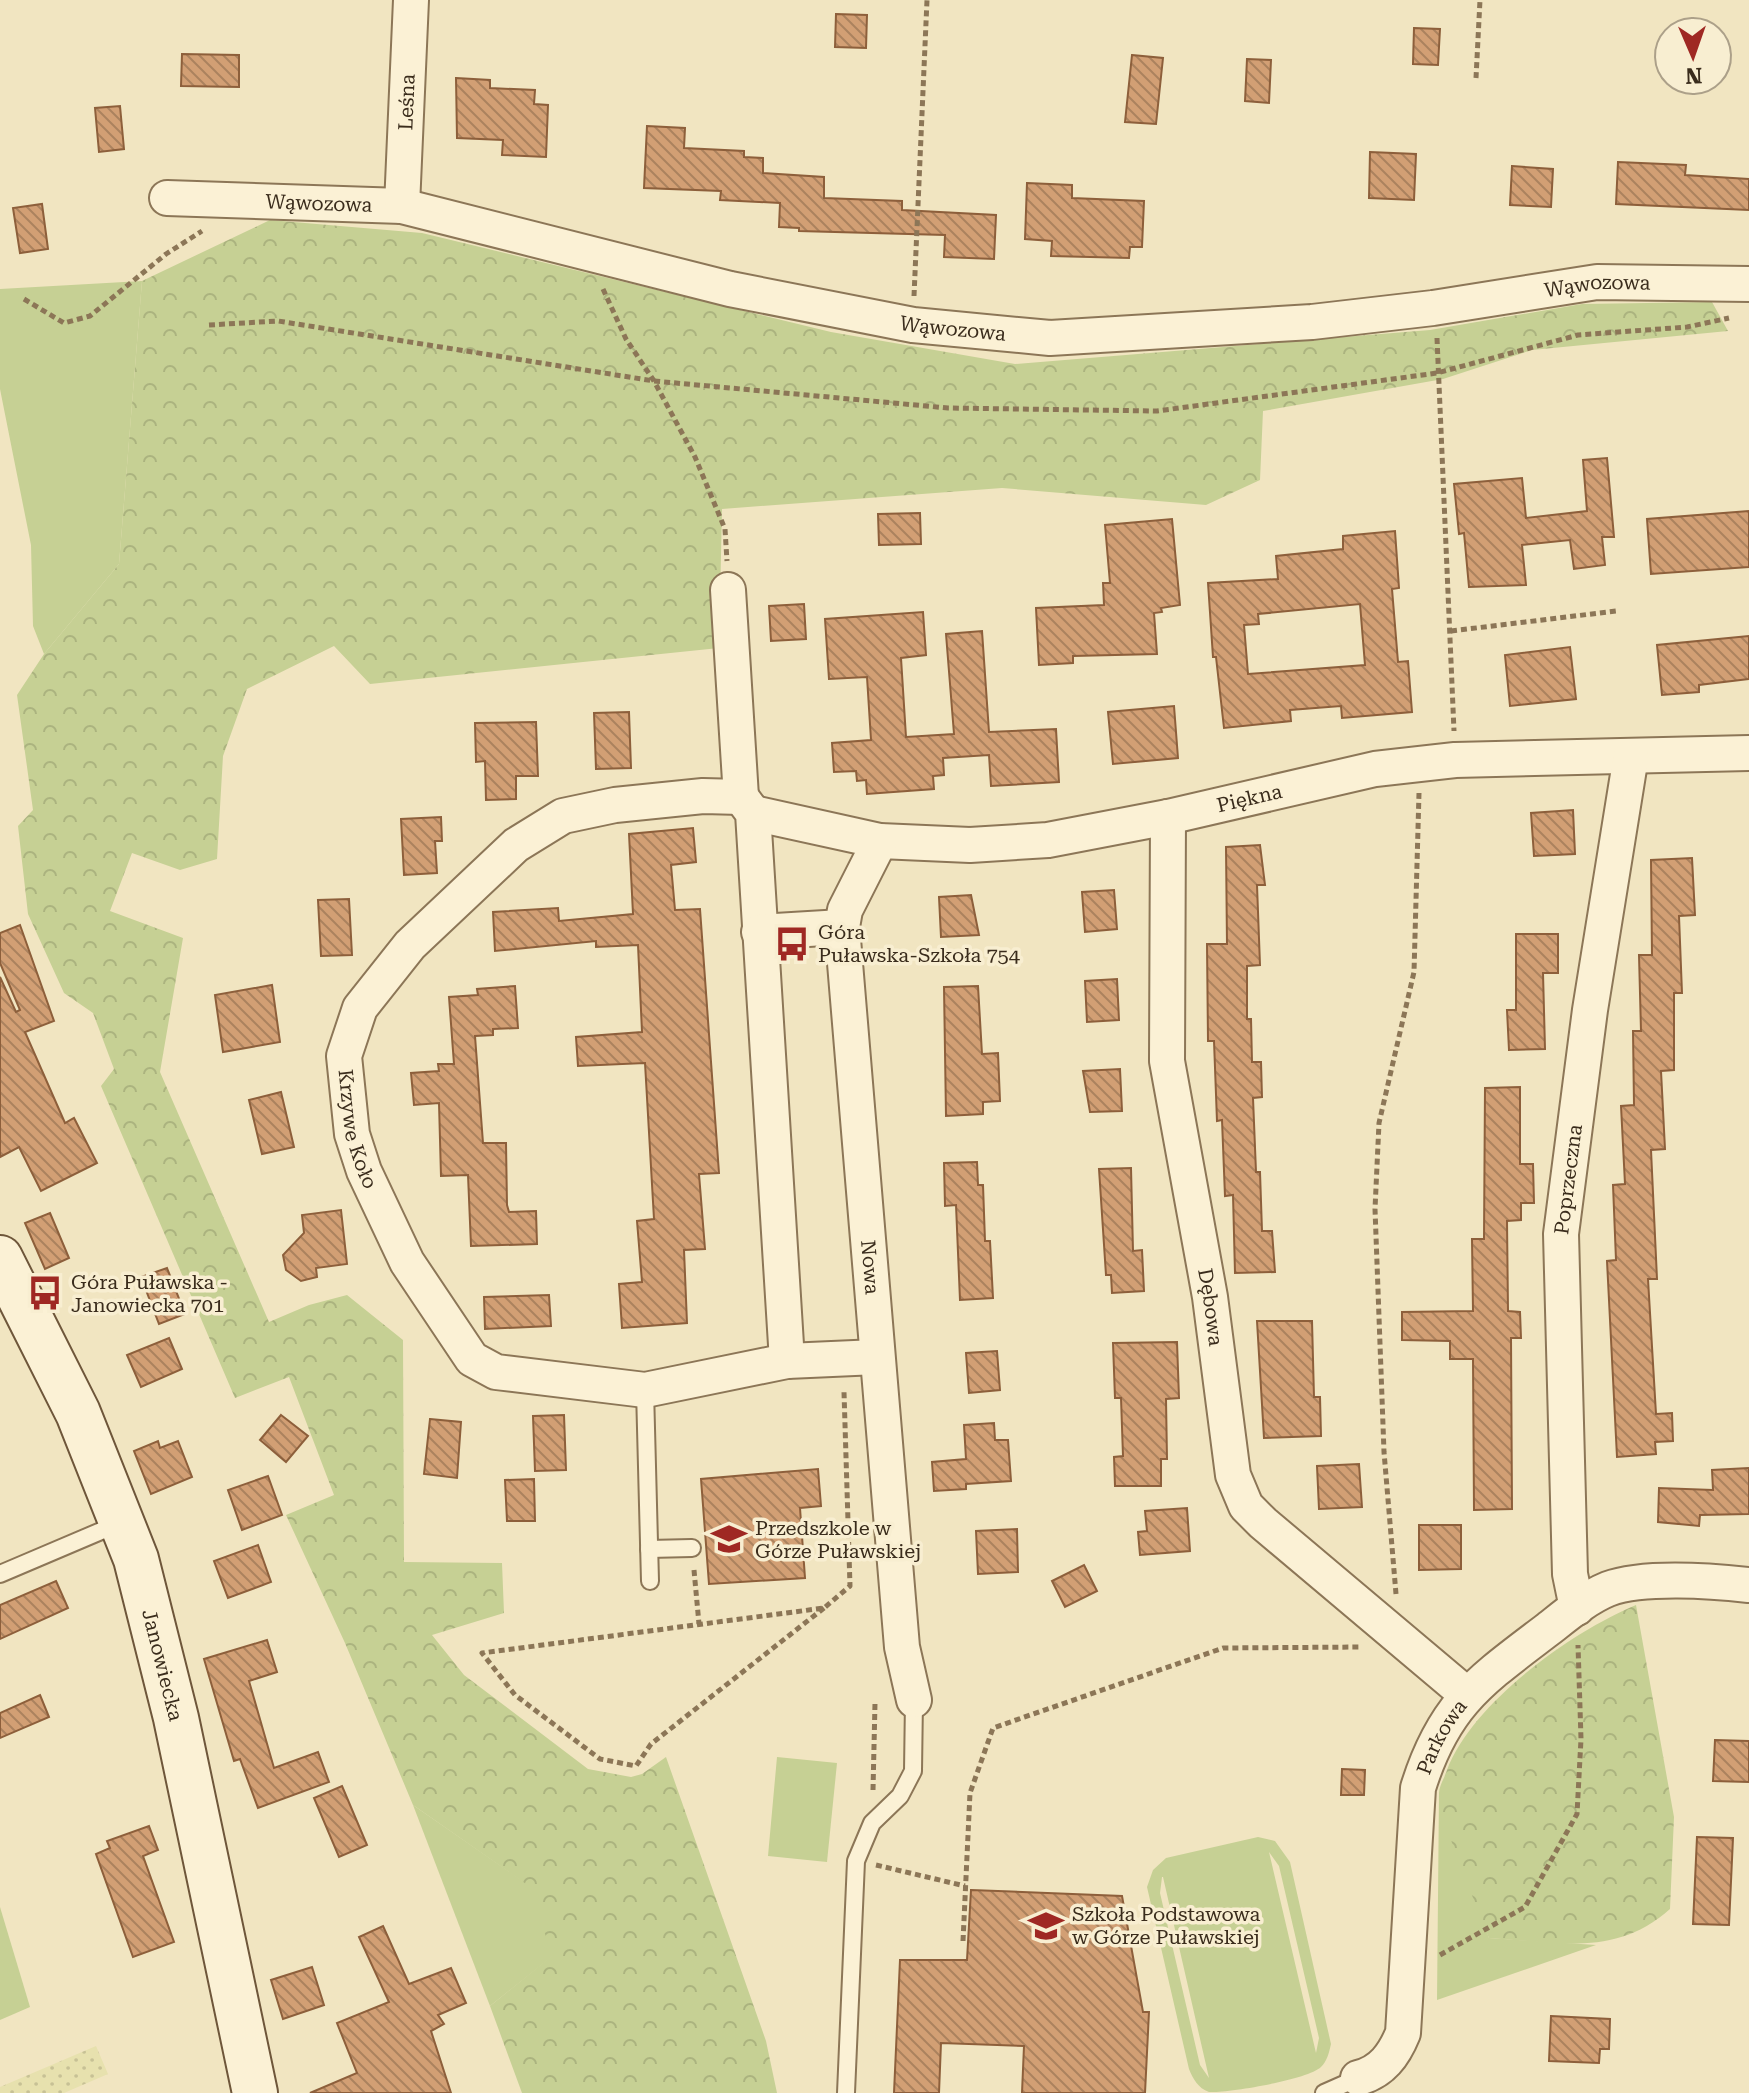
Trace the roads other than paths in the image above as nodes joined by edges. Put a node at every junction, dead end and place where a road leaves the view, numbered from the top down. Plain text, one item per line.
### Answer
1 (411, 0) edge
2 (167, 198) dead end
3 (402, 206) junction
4 (1749, 284) edge
5 (728, 590) dead end
6 (1749, 753) edge
7 (1631, 756) junction
8 (747, 805) junction
9 (1168, 817) junction
10 (880, 841) junction
11 (842, 927) junction
12 (759, 932) junction
13 (0, 1258) edge
14 (877, 1357) junction
15 (787, 1361) junction
16 (645, 1390) junction
17 (122, 1522) junction
18 (692, 1548) road end
19 (649, 1549) junction
20 (0, 1574) edge
21 (650, 1581) dead end
22 (1749, 1585) edge
23 (1577, 1608) junction
24 (1466, 1694) junction
25 (914, 1700) joint
26 (1358, 2078) joint
27 (255, 2093) edge
28 (846, 2093) edge
29 (1324, 2093) edge

1 - 3 street, Leśna
2 - 3 street, Wąwozowa
3 - 4 street, Wąwozowa
5 - 8 street
6 - 7 street, Piękna
7 - 9 street, Piękna
7 - 23 street, Poprzeczna
8 - 10 street, Piękna
8 - 12 street
8 - 16 street, Krzywe Koło
9 - 10 street, Piękna
9 - 24 street, Dębowa
10 - 11 street, Nowa
11 - 12 street
11 - 14 street, Nowa
12 - 15 street
13 - 17 street, Janowiecka
14 - 15 street, Krzywe Koło
14 - 25 street, Nowa
15 - 16 street, Krzywe Koło
16 - 19 lane
17 - 20 lane
17 - 27 street, Janowiecka
18 - 19 lane
19 - 21 lane
22 - 23 street, Parkowa
23 - 24 street, Parkowa
24 - 26 street, Parkowa
25 - 28 lane
26 - 29 lane

